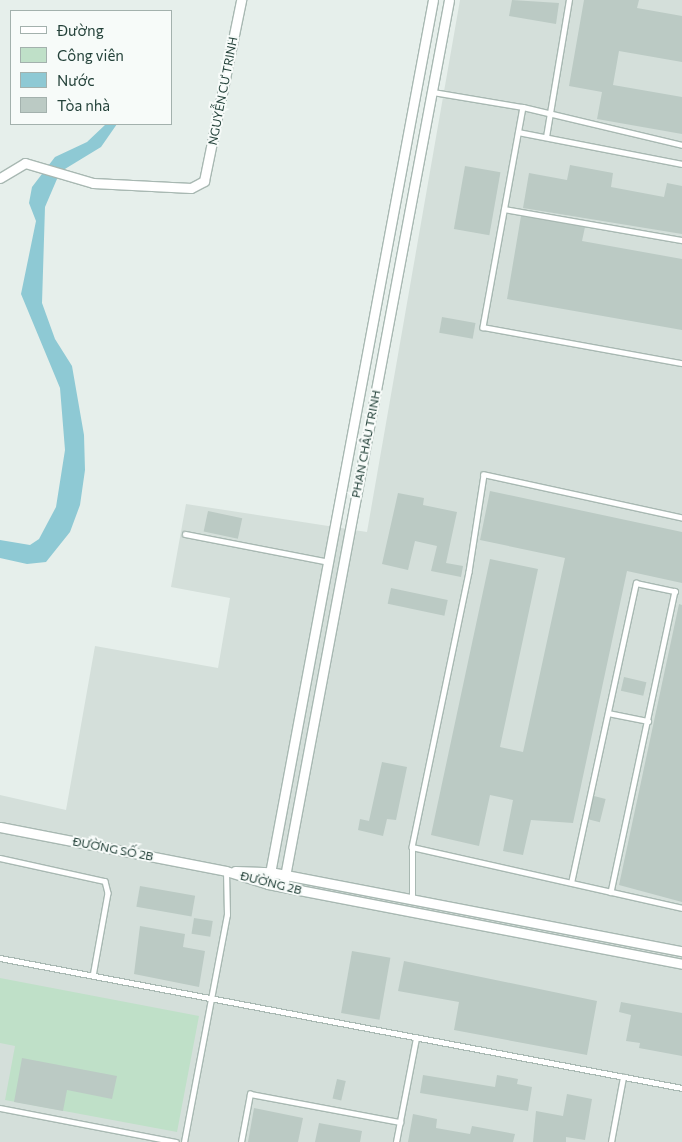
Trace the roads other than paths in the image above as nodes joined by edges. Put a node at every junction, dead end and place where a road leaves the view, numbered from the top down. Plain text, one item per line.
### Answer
1 (241, 0) edge
2 (433, 0) edge
3 (449, 0) edge
4 (569, 0) edge
5 (432, 92) junction
6 (523, 107) junction
7 (550, 114) junction
8 (518, 132) junction
9 (546, 137) junction
10 (682, 145) edge
11 (682, 164) edge
12 (0, 178) edge
13 (504, 209) junction
14 (682, 240) edge
15 (682, 363) edge
16 (682, 518) edge
17 (185, 534) dead end
18 (330, 563) junction
19 (608, 713) junction
20 (648, 721) junction
21 (0, 827) edge
22 (412, 847) junction
23 (0, 858) edge
24 (226, 871) junction
25 (270, 872) junction
26 (285, 874) junction
27 (571, 883) junction
28 (268, 884) junction
29 (283, 887) junction
30 (611, 892) junction
31 (412, 898) junction
32 (682, 908) edge
33 (682, 951) edge
34 (0, 958) edge
35 (682, 964) edge
36 (92, 976) junction
37 (211, 998) junction
38 (416, 1038) junction
39 (623, 1077) junction
40 (682, 1088) edge
41 (0, 1108) edge
42 (400, 1122) junction
43 (176, 1142) edge
44 (184, 1142) edge
45 (241, 1142) edge
46 (396, 1142) edge
47 (611, 1142) edge

1 - 12 street, NGUYỄN CƯ TRINH
2 - 18 street, PHAN CHÂU TRINH
3 - 5 street, PHAN CHÂU TRINH
4 - 7 lane
5 - 6 lane
5 - 26 street, PHAN CHÂU TRINH
6 - 7 lane
6 - 8 lane
7 - 9 lane
7 - 10 lane
8 - 9 lane
8 - 13 lane
9 - 11 lane
13 - 14 lane
13 - 15 lane
16 - 22 lane
17 - 18 lane
18 - 25 street, PHAN CHÂU TRINH
19 - 20 lane
19 - 20 lane
19 - 27 lane
20 - 30 lane
21 - 24 street, ĐƯỜNG SỐ 2B
22 - 27 lane
22 - 31 lane
23 - 36 lane
24 - 25 street, ĐƯỜNG 2B
24 - 28 street, ĐƯỜNG 2B
24 - 37 lane
25 - 26 street, ĐƯỜNG 2B
25 - 28 street, PHAN CHÂU TRINH
26 - 29 street, PHAN CHÂU TRINH
26 - 31 street, ĐƯỜNG 2B
27 - 30 lane
28 - 29 street, ĐƯỜNG 2B
29 - 35 street, ĐƯỜNG 2B
30 - 32 lane
31 - 33 street, ĐƯỜNG 2B
34 - 36 lane
36 - 37 lane
37 - 38 lane
37 - 44 lane
38 - 39 lane
38 - 42 lane
39 - 40 lane
39 - 47 lane
41 - 43 lane
42 - 45 lane
42 - 46 lane

